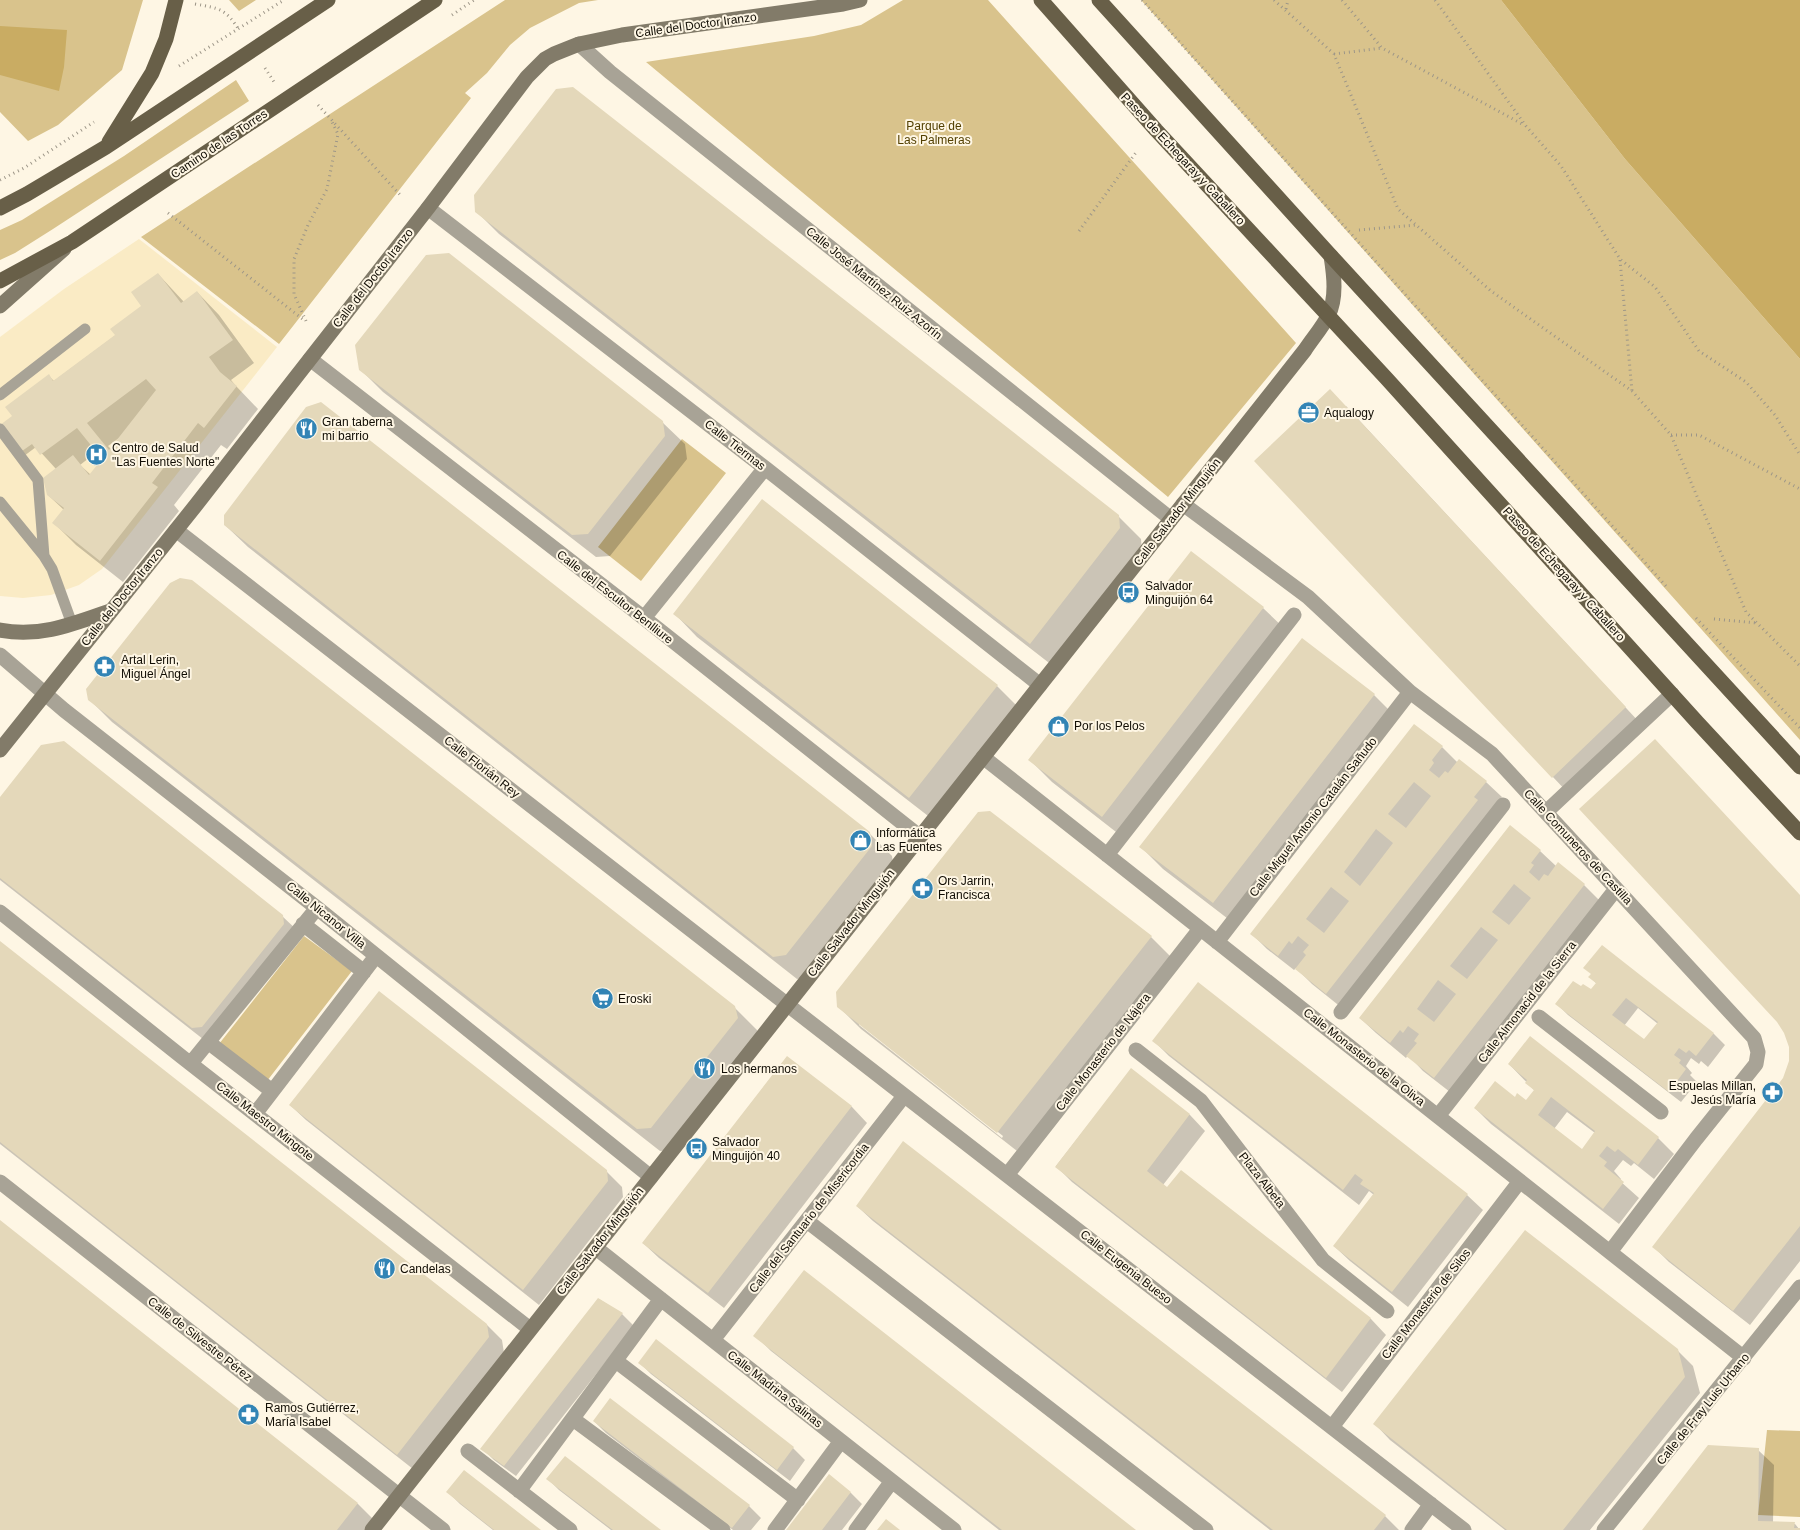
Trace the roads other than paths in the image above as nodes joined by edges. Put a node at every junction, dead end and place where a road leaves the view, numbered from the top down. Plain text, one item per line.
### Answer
1 (176, 0) edge
2 (328, 0) edge
3 (435, 0) edge
4 (860, 0) edge
5 (1041, 0) edge
6 (1099, 0) edge
7 (579, 44) junction
8 (106, 146) junction
9 (0, 208) edge
10 (428, 208) junction
11 (72, 242) junction
12 (1331, 256) junction
13 (0, 281) edge
14 (0, 306) edge
15 (1328, 315) junction
16 (85, 329) dead end
17 (310, 359) junction
18 (0, 395) edge
19 (0, 429) edge
20 (765, 468) junction
21 (0, 502) edge
22 (1184, 504) junction
23 (1171, 519) junction
24 (176, 530) junction
25 (44, 556) junction
26 (110, 611) junction
27 (1294, 615) dead end
28 (644, 618) junction
29 (72, 624) junction
30 (0, 630) edge
31 (0, 655) edge
32 (1040, 685) junction
33 (1410, 692) junction
34 (45, 693) junction
35 (1672, 694) junction
36 (0, 750) edge
37 (983, 757) junction
38 (1800, 767) edge
39 (1503, 805) dead end
40 (1546, 812) junction
41 (1800, 833) edge
42 (919, 836) junction
43 (1107, 856) junction
44 (1616, 889) junction
45 (317, 908) junction
46 (0, 912) edge
47 (303, 924) junction
48 (1200, 929) junction
49 (1217, 942) junction
50 (376, 956) junction
51 (364, 972) junction
52 (787, 1005) junction
53 (1341, 1012) dead end
54 (1539, 1017) dead end
55 (208, 1042) junction
56 (1136, 1050) dead end
57 (191, 1063) junction
58 (272, 1091) junction
59 (904, 1096) junction
60 (1661, 1112) dead end
61 (255, 1114) junction
62 (1438, 1116) junction
63 (1006, 1175) junction
64 (651, 1177) junction
65 (1520, 1181) junction
66 (0, 1182) edge
67 (806, 1221) junction
68 (596, 1248) junction
69 (1610, 1252) junction
70 (1800, 1287) edge
71 (661, 1299) junction
72 (1387, 1311) dead end
73 (530, 1329) junction
74 (713, 1340) junction
75 (1744, 1358) junction
76 (616, 1361) junction
77 (573, 1419) junction
78 (1332, 1427) junction
79 (841, 1441) junction
80 (468, 1451) dead end
81 (892, 1481) junction
82 (519, 1490) junction
83 (399, 1496) junction
84 (798, 1500) junction
85 (1432, 1504) junction
86 (372, 1530) edge
87 (443, 1530) edge
88 (570, 1530) edge
89 (723, 1530) edge
90 (775, 1530) edge
91 (856, 1530) edge
92 (954, 1530) edge
93 (1206, 1530) edge
94 (1412, 1530) edge
95 (1464, 1530) edge
96 (1604, 1530) edge

1 - 8 main road
2 - 8 main road
3 - 11 main road, Camino de las Torres
4 - 7 street, Calle del Doctor Iranzo
5 - 15 main road, Paseo de Echegaray y Caballero
6 - 12 main road
7 - 10 street, Calle del Doctor Iranzo
7 - 23 street, Calle José Martínez Ruiz Azorín
8 - 9 main road
10 - 17 street, Calle del Doctor Iranzo
10 - 20 street, Calle Tiermas
11 - 13 main road, Camino de las Torres
11 - 14 street
12 - 15 street
12 - 38 main road
15 - 22 street, Calle Salvador Minguijón
15 - 35 main road, Paseo de Echegaray y Caballero
16 - 18 lane
17 - 24 street, Calle del Doctor Iranzo
17 - 28 street, Calle del Escultor Benlliure
19 - 25 lane
20 - 28 street
20 - 32 street, Calle Tiermas
21 - 25 lane
22 - 23 street, Calle Salvador Minguijón
22 - 33 street, Calle Comuneros de Castilla
23 - 32 street, Calle Salvador Minguijón
24 - 26 street, Calle del Doctor Iranzo
24 - 52 street, Calle Florián Rey
25 - 29 lane
26 - 29 street
26 - 34 street, Calle del Doctor Iranzo
27 - 43 street
28 - 42 street, Calle del Escultor Benlliure
29 - 30 street
31 - 34 street, Calle Nicanor Villa
32 - 37 street, Calle Salvador Minguijón
33 - 40 street, Calle Comuneros de Castilla
33 - 49 street, Calle Miguel Antonio Catalán Sañudo
34 - 36 street, Calle del Doctor Iranzo
34 - 45 street, Calle Nicanor Villa
35 - 40 street
35 - 41 main road, Paseo de Echegaray y Caballero
37 - 42 street, Calle Salvador Minguijón
37 - 43 street, Calle Monasterio de la Oliva
39 - 53 street
40 - 44 street, Calle Comuneros de Castilla
42 - 52 street, Calle Salvador Minguijón
43 - 48 street, Calle Monasterio de la Oliva
44 - 62 street, Calle Almonacid de la Sierra
44 - 69 street, Calle Comuneros de Castilla
45 - 47 street
45 - 50 street, Calle Nicanor Villa
46 - 57 street, Calle Maestro Mingote
47 - 51 street
47 - 55 street
48 - 49 street, Calle Monasterio de la Oliva
48 - 63 street, Calle Monasterio de Nájera
49 - 62 street, Calle Monasterio de la Oliva
50 - 51 street
50 - 64 street, Calle Nicanor Villa
51 - 58 street
52 - 59 street, Calle Eugenia Bueso
52 - 64 street, Calle Salvador Minguijón
54 - 60 street
55 - 57 street
55 - 58 street
56 - 72 street, Plaza Albeta
57 - 61 street, Calle Maestro Mingote
58 - 61 street
59 - 63 street, Calle Eugenia Bueso
59 - 67 street, Calle del Santuario de Misericordia
61 - 73 street, Calle Maestro Mingote
62 - 65 street, Calle Monasterio de la Oliva
63 - 78 street, Calle Eugenia Bueso
64 - 68 street, Calle Salvador Minguijón
65 - 69 street, Calle Monasterio de la Oliva
65 - 78 street, Calle Monasterio de Silos
66 - 83 street, Calle de Silvestre Pérez
67 - 74 street, Calle del Santuario de Misericordia
67 - 93 street
68 - 71 street, Calle Madrina Salinas
68 - 73 street, Calle Salvador Minguijón
69 - 75 street, Calle Monasterio de la Oliva
70 - 75 street, Calle de Fray Luis Urbano
71 - 74 street, Calle Madrina Salinas
71 - 76 street
73 - 83 street, Calle Salvador Minguijón
74 - 79 street, Calle Madrina Salinas
75 - 96 street, Calle de Fray Luis Urbano
76 - 77 street
76 - 84 street
77 - 82 street
77 - 89 street
78 - 85 street, Calle Eugenia Bueso
79 - 81 street, Calle Madrina Salinas
79 - 84 street
80 - 82 street
81 - 91 street
81 - 92 street, Calle Madrina Salinas
82 - 88 street
83 - 86 street, Calle Salvador Minguijón
83 - 87 street, Calle de Silvestre Pérez
84 - 90 street
85 - 94 street
85 - 95 street, Calle Eugenia Bueso

